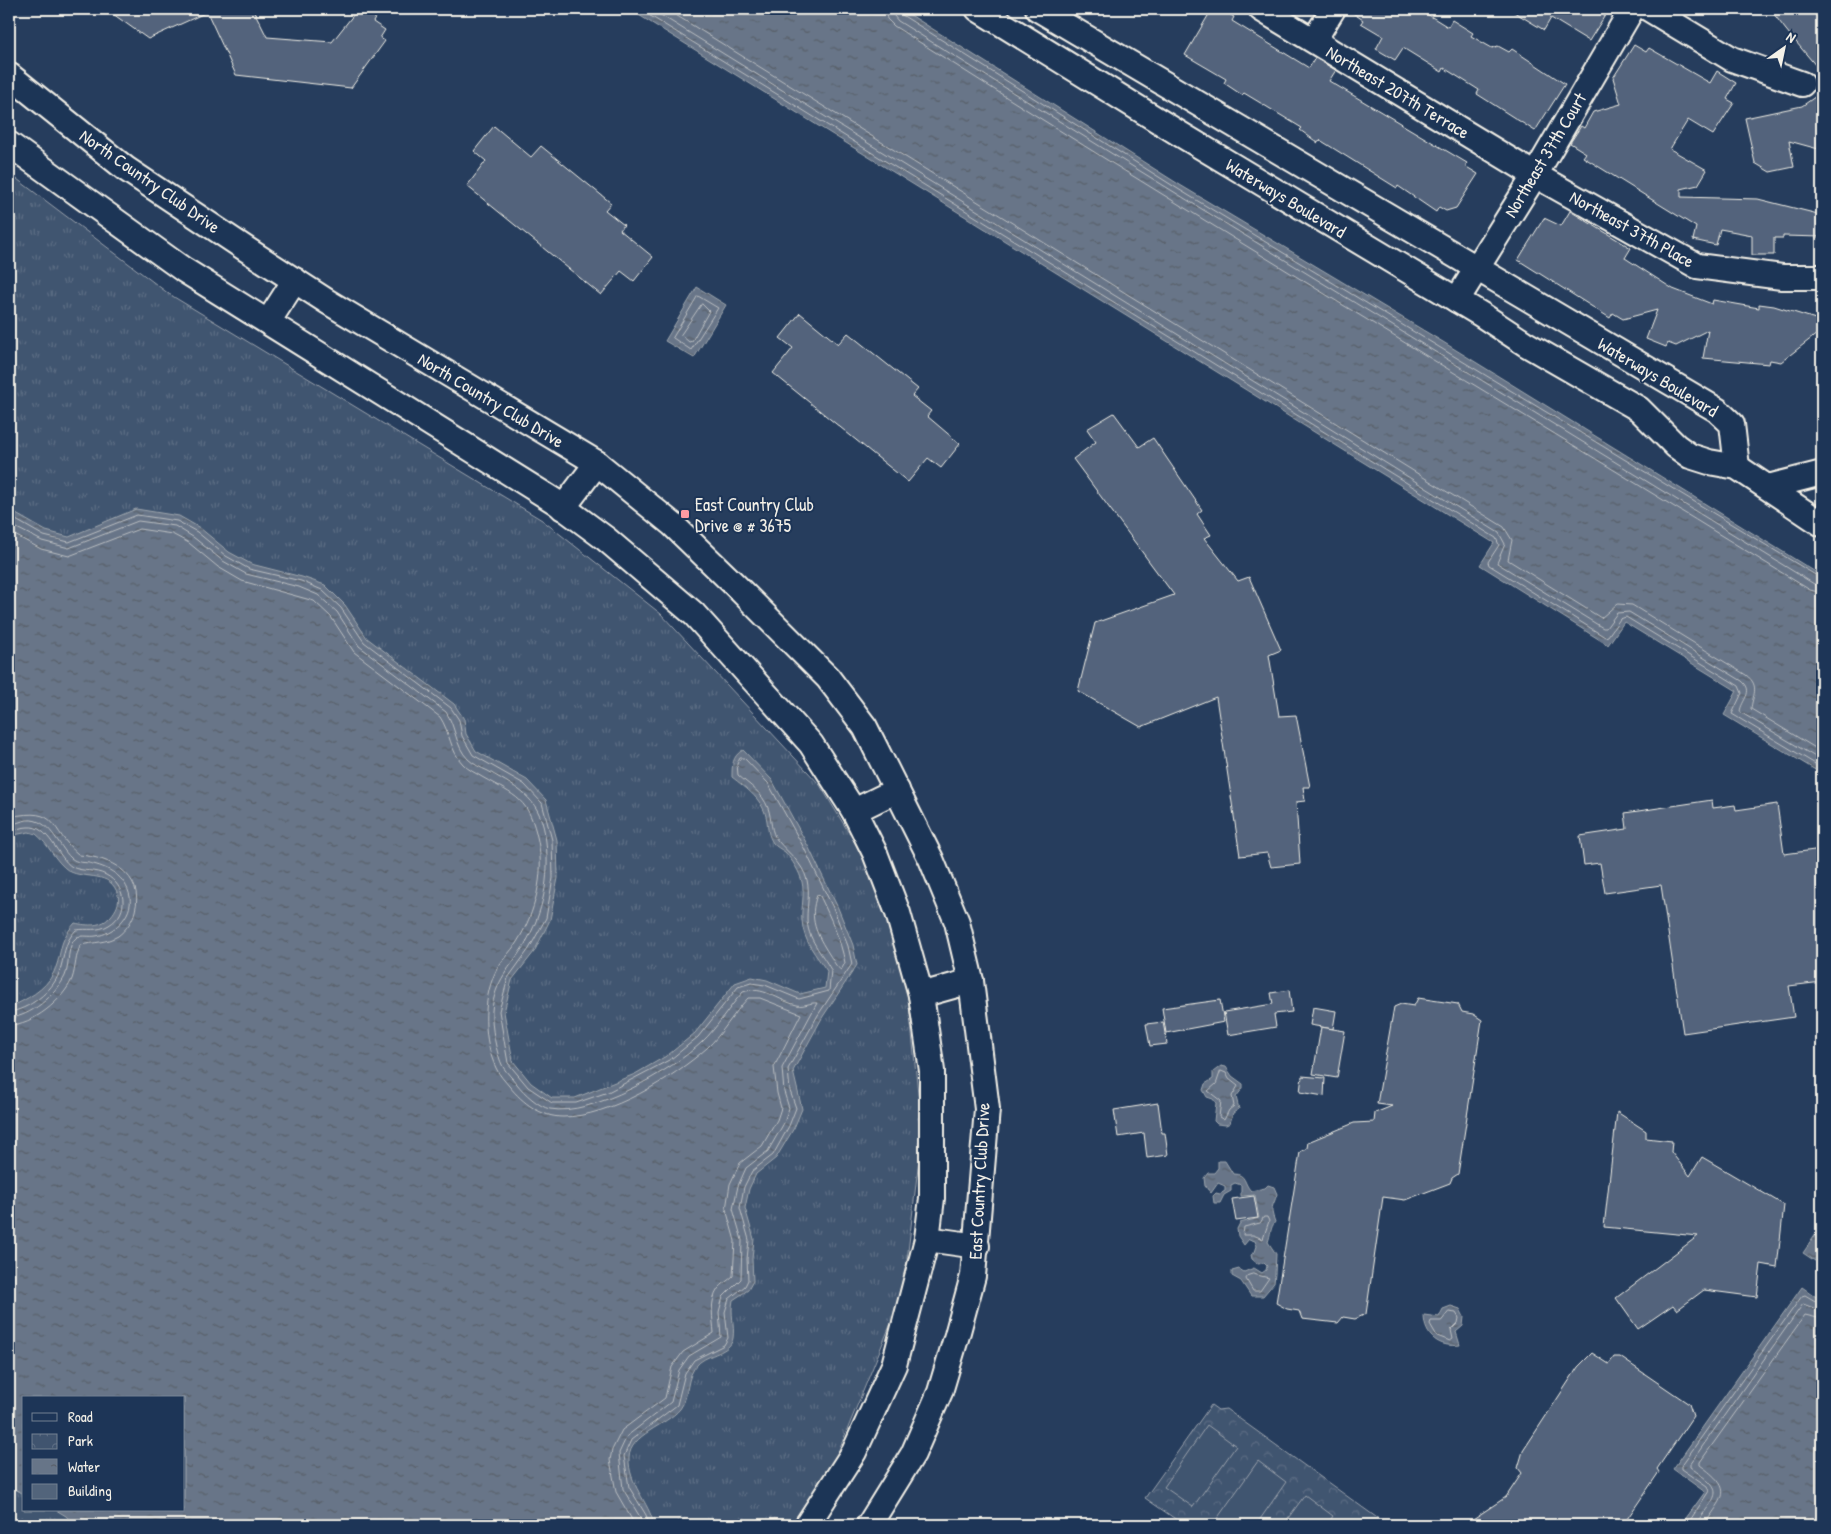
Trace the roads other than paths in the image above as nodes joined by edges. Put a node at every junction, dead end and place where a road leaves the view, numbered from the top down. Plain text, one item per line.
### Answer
1 (978, 9) edge
2 (1038, 9) edge
3 (1261, 9) edge
4 (1333, 9) edge
5 (1632, 9) edge
6 (1649, 9) edge
7 (1314, 40) junction
8 (9, 75) edge
9 (1802, 84) dead end
10 (9, 144) edge
11 (1535, 175) junction
12 (1475, 269) junction
13 (1822, 277) edge
14 (295, 280) junction
15 (1457, 300) junction
16 (268, 322) junction
17 (596, 463) junction
18 (1737, 467) junction
19 (1822, 473) edge
20 (1768, 487) junction
21 (564, 508) junction
22 (1816, 514) edge
23 (899, 795) junction
24 (854, 811) junction
25 (971, 981) junction
26 (921, 995) junction
27 (927, 1239) junction
28 (977, 1246) junction
29 (807, 1525) edge
30 (869, 1525) edge

1 - 15 street, Waterways Boulevard
2 - 12 street, Waterways Boulevard
3 - 7 street, Northeast 207th Terrace
4 - 7 street
5 - 11 street, Northeast 37th Court
6 - 9 street
7 - 11 street, Northeast 207th Terrace
8 - 14 street, North Country Club Drive
10 - 16 street
11 - 12 street, Northeast 37th Court
11 - 13 street, Northeast 37th Place
12 - 15 street, Northeast 37th Court
12 - 18 street, Waterways Boulevard
14 - 16 street
14 - 17 street, North Country Club Drive
15 - 18 street, Waterways Boulevard
16 - 21 street
17 - 21 street
17 - 23 street, North Country Club Drive
18 - 20 street
19 - 20 street
20 - 22 street
21 - 24 street
23 - 24 street
23 - 25 street, East Country Club Drive
24 - 26 street
25 - 26 street
25 - 28 street, East Country Club Drive
26 - 27 street
27 - 28 street
27 - 29 street
28 - 30 street, East Country Club Drive

